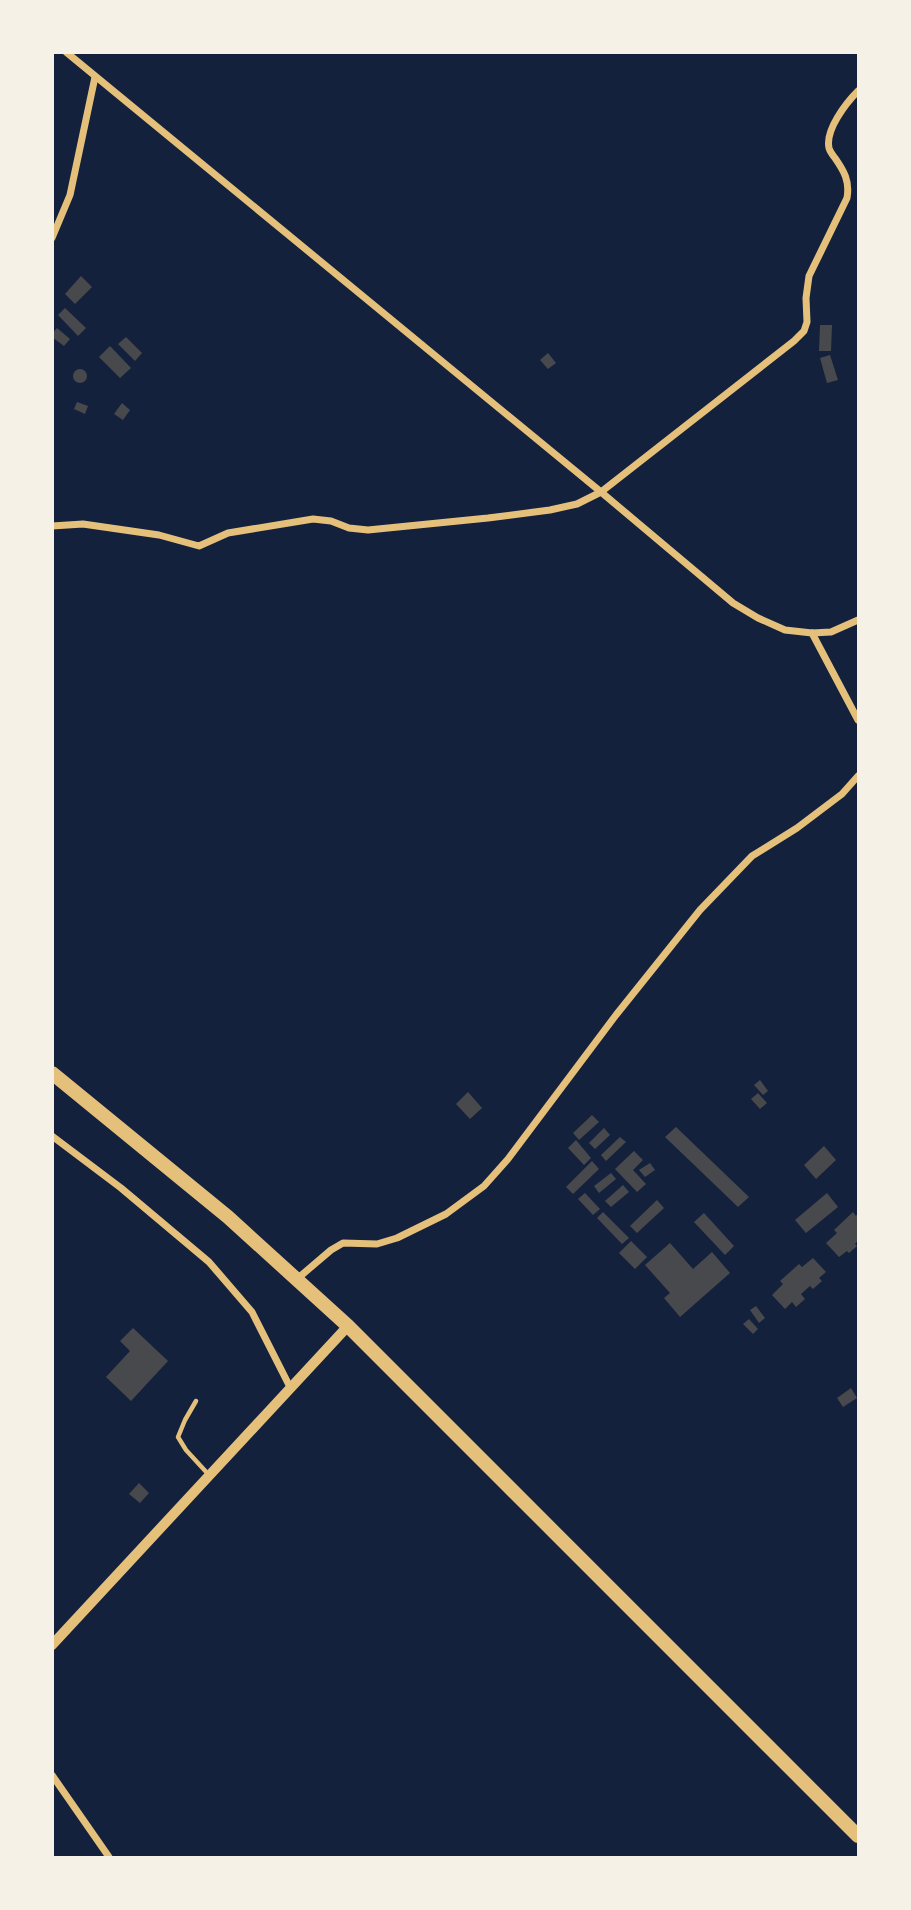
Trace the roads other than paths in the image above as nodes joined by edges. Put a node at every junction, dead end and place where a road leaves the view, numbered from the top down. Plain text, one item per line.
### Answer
1 (66, 52) edge
2 (95, 77) junction
3 (859, 91) edge
4 (52, 238) edge
5 (601, 492) junction
6 (52, 526) edge
7 (859, 620) edge
8 (812, 633) junction
9 (859, 720) edge
10 (859, 776) edge
11 (52, 1073) edge
12 (52, 1136) edge
13 (297, 1279) junction
14 (348, 1326) junction
15 (291, 1389) junction
16 (196, 1401) dead end
17 (210, 1475) junction
18 (52, 1630) edge
19 (65, 1632) junction
20 (52, 1645) edge
21 (52, 1775) edge
22 (859, 1836) edge
23 (108, 1857) edge

1 - 2 street
2 - 4 street
2 - 5 street
3 - 5 street
5 - 6 street
5 - 8 street
7 - 8 street
8 - 9 street
10 - 13 street
11 - 13 main road
12 - 15 street
13 - 14 main road
14 - 15 street
14 - 22 main road
15 - 17 street
16 - 17 lane
17 - 19 street
18 - 19 street
19 - 20 street
21 - 23 street

